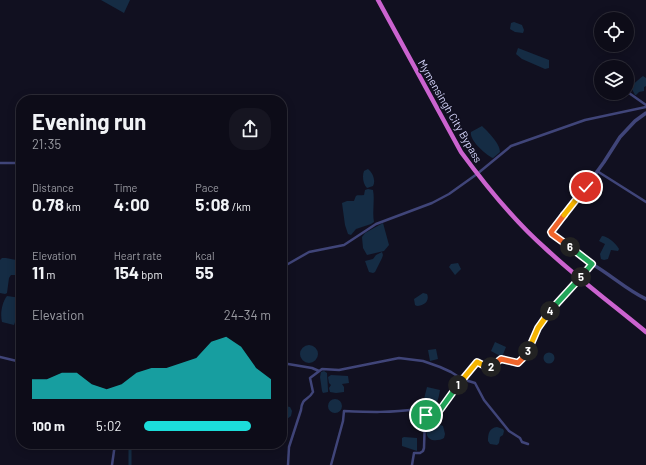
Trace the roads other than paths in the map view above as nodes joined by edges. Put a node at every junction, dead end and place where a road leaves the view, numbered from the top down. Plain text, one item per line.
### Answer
1 (378, 0) edge
2 (634, 97) edge
3 (646, 106) edge
4 (646, 113) edge
5 (0, 163) edge
6 (16, 163) edge
7 (597, 171) junction
8 (477, 174) junction
9 (646, 202) edge
10 (287, 264) edge
11 (592, 264) junction
12 (580, 278) junction
13 (646, 299) edge
14 (646, 332) edge
15 (0, 356) edge
16 (16, 361) edge
17 (287, 364) edge
18 (319, 371) junction
19 (462, 379) junction
20 (416, 409) dead end
21 (528, 444) dead end
22 (114, 449) edge
23 (112, 465) edge
24 (288, 465) edge
25 (331, 465) edge
26 (412, 465) edge

1 - 8 highway, Mymensingh City Bypass
2 - 3 street
3 - 8 street
4 - 7 street
5 - 6 street
7 - 9 street
7 - 11 street
8 - 10 street
8 - 12 highway, Mymensingh City Bypass
11 - 12 street
11 - 13 street
12 - 14 highway, Mymensingh City Bypass
12 - 19 street
15 - 16 street
17 - 18 street
18 - 19 street
18 - 24 street
19 - 21 street
19 - 26 street
20 - 25 street
22 - 23 street

